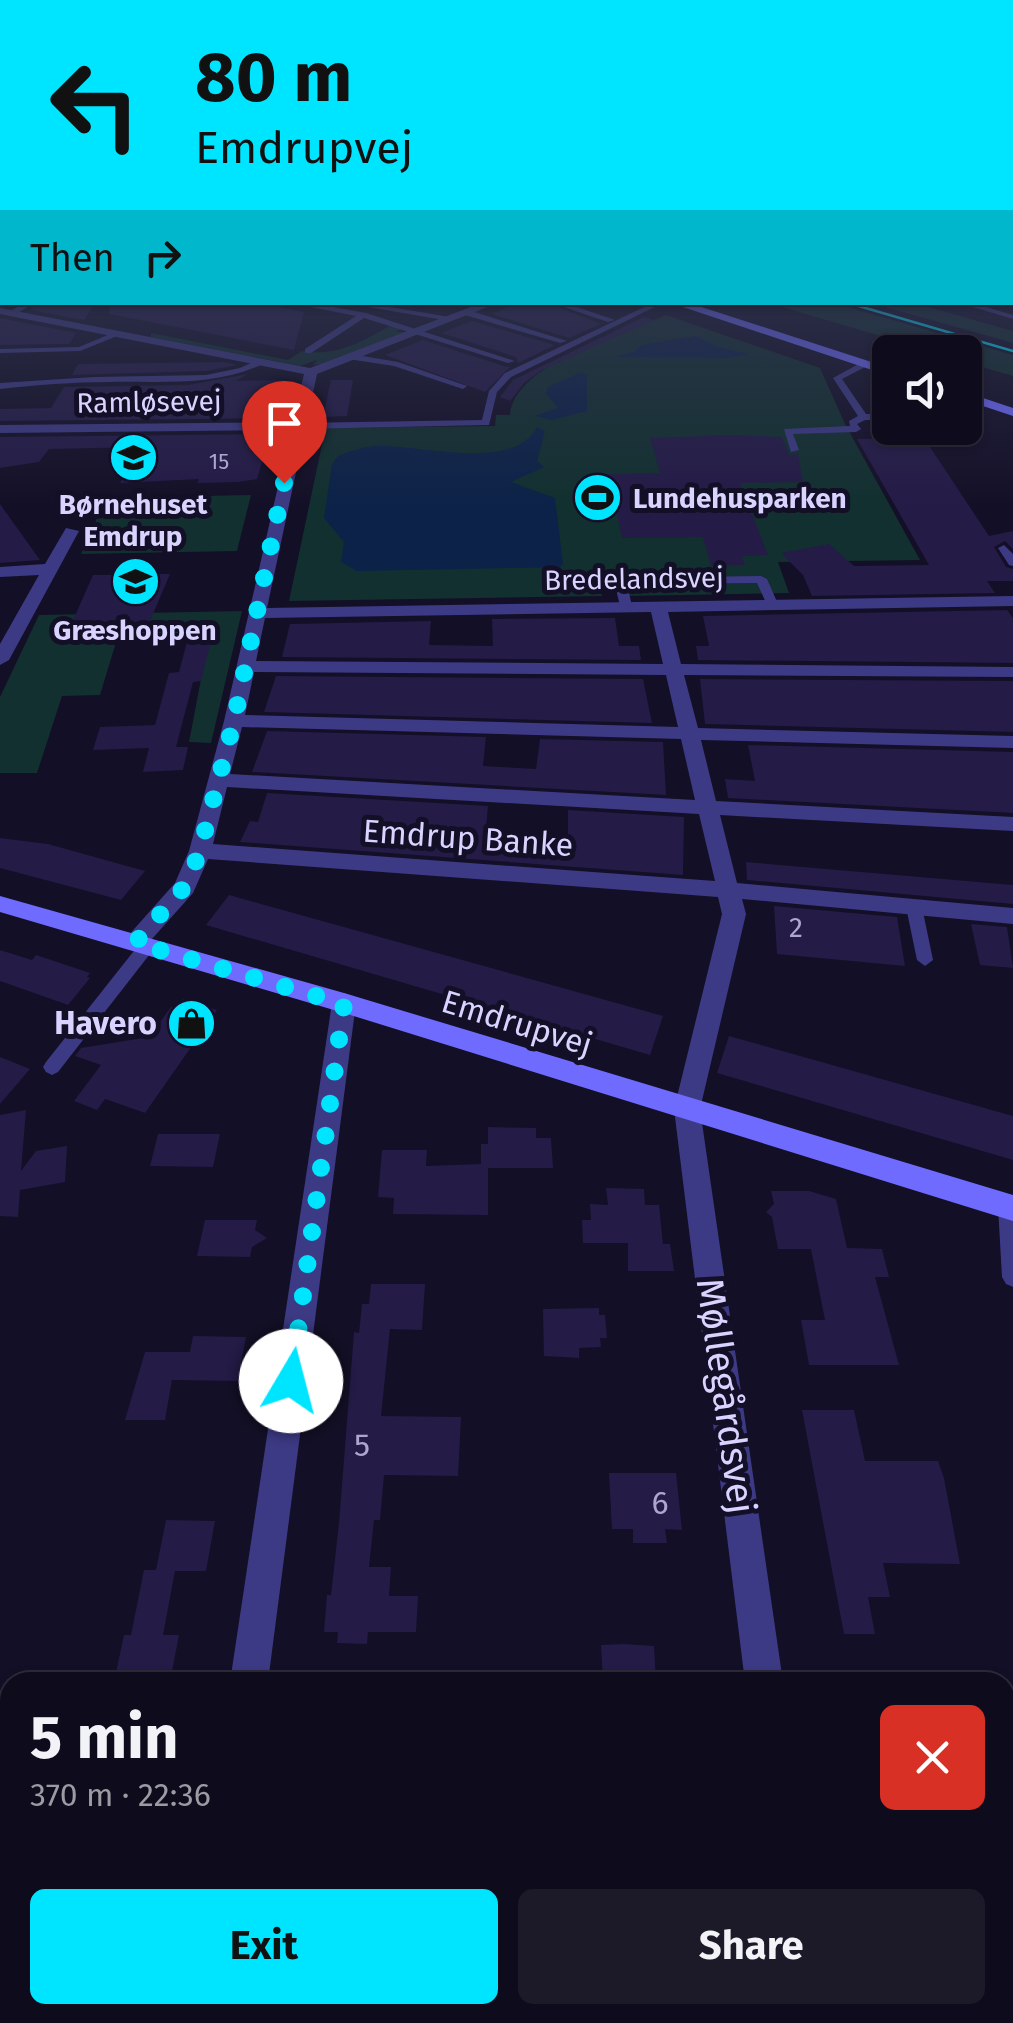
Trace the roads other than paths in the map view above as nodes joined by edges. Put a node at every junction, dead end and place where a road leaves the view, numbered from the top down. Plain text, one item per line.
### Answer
1 (45, 319) edge
2 (356, 319) edge
3 (377, 319) edge
4 (449, 319) edge
5 (500, 319) edge
6 (625, 319) edge
7 (727, 319) edge
8 (416, 332) junction
9 (118, 334) junction
10 (563, 340) dead end
11 (308, 350) dead end
12 (0, 351) edge
13 (350, 357) junction
14 (260, 362) junction
15 (511, 362) dead end
16 (864, 364) junction
17 (872, 366) edge
18 (310, 372) junction
19 (0, 386) edge
20 (462, 386) dead end
21 (982, 401) edge
22 (1013, 412) edge
23 (863, 417) junction
24 (872, 417) edge
25 (298, 426) junction
26 (0, 429) edge
27 (794, 450) dead end
28 (71, 532) dead end
29 (1004, 548) dead end
30 (1013, 562) edge
31 (50, 569) junction
32 (0, 572) edge
33 (1013, 601) edge
34 (772, 604) junction
35 (626, 606) junction
36 (658, 606) junction
37 (27, 612) junction
38 (255, 613) junction
39 (0, 614) edge
40 (0, 660) edge
41 (244, 666) junction
42 (672, 670) junction
43 (1013, 672) edge
44 (234, 721) junction
45 (691, 733) junction
46 (1013, 742) edge
47 (216, 780) junction
48 (710, 808) junction
49 (1013, 824) edge
50 (200, 850) junction
51 (730, 890) junction
52 (0, 904) edge
53 (914, 907) junction
54 (1013, 916) edge
55 (141, 944) junction
56 (925, 960) dead end
57 (344, 1004) junction
58 (52, 1067) dead end
59 (687, 1109) junction
60 (1010, 1207) edge
61 (1013, 1278) edge
62 (250, 1672) edge
63 (763, 1672) edge

1 - 9 street
2 - 11 lane
3 - 8 lane
4 - 8 street
5 - 10 lane
6 - 25 lane
7 - 16 street
8 - 13 street
8 - 15 lane
9 - 12 lane
9 - 14 street
13 - 18 street
13 - 20 lane
14 - 18 street
14 - 19 lane
16 - 17 street
16 - 23 lane
18 - 25 street
21 - 22 street
23 - 24 lane
23 - 27 lane
25 - 26 street, Ramløsevej
25 - 38 street
28 - 31 street
29 - 30 lane
31 - 32 street
31 - 37 street
33 - 34 street, Bredelandsvej
34 - 35 lane
34 - 36 street, Bredelandsvej
35 - 36 street, Bredelandsvej
35 - 38 street, Bredelandsvej
36 - 42 street
37 - 39 street
37 - 40 street
38 - 41 street
41 - 42 street
41 - 44 street
42 - 43 street
42 - 45 street
44 - 45 street
44 - 47 street
45 - 46 street
45 - 48 street
47 - 48 street, Emdrup Banke
47 - 50 street
48 - 49 street, Emdrup Banke
48 - 51 street
50 - 51 street, Emdrup Banke
50 - 55 street
51 - 53 street, Emdrup Banke
51 - 59 street
52 - 55 street, Emdrupvej
53 - 54 street, Emdrup Banke
53 - 56 lane
55 - 57 street, Emdrupvej
55 - 58 lane
57 - 59 street, Emdrupvej
57 - 62 street
59 - 60 street, Emdrupvej
59 - 63 street, Møllegårdsvej
60 - 61 lane

